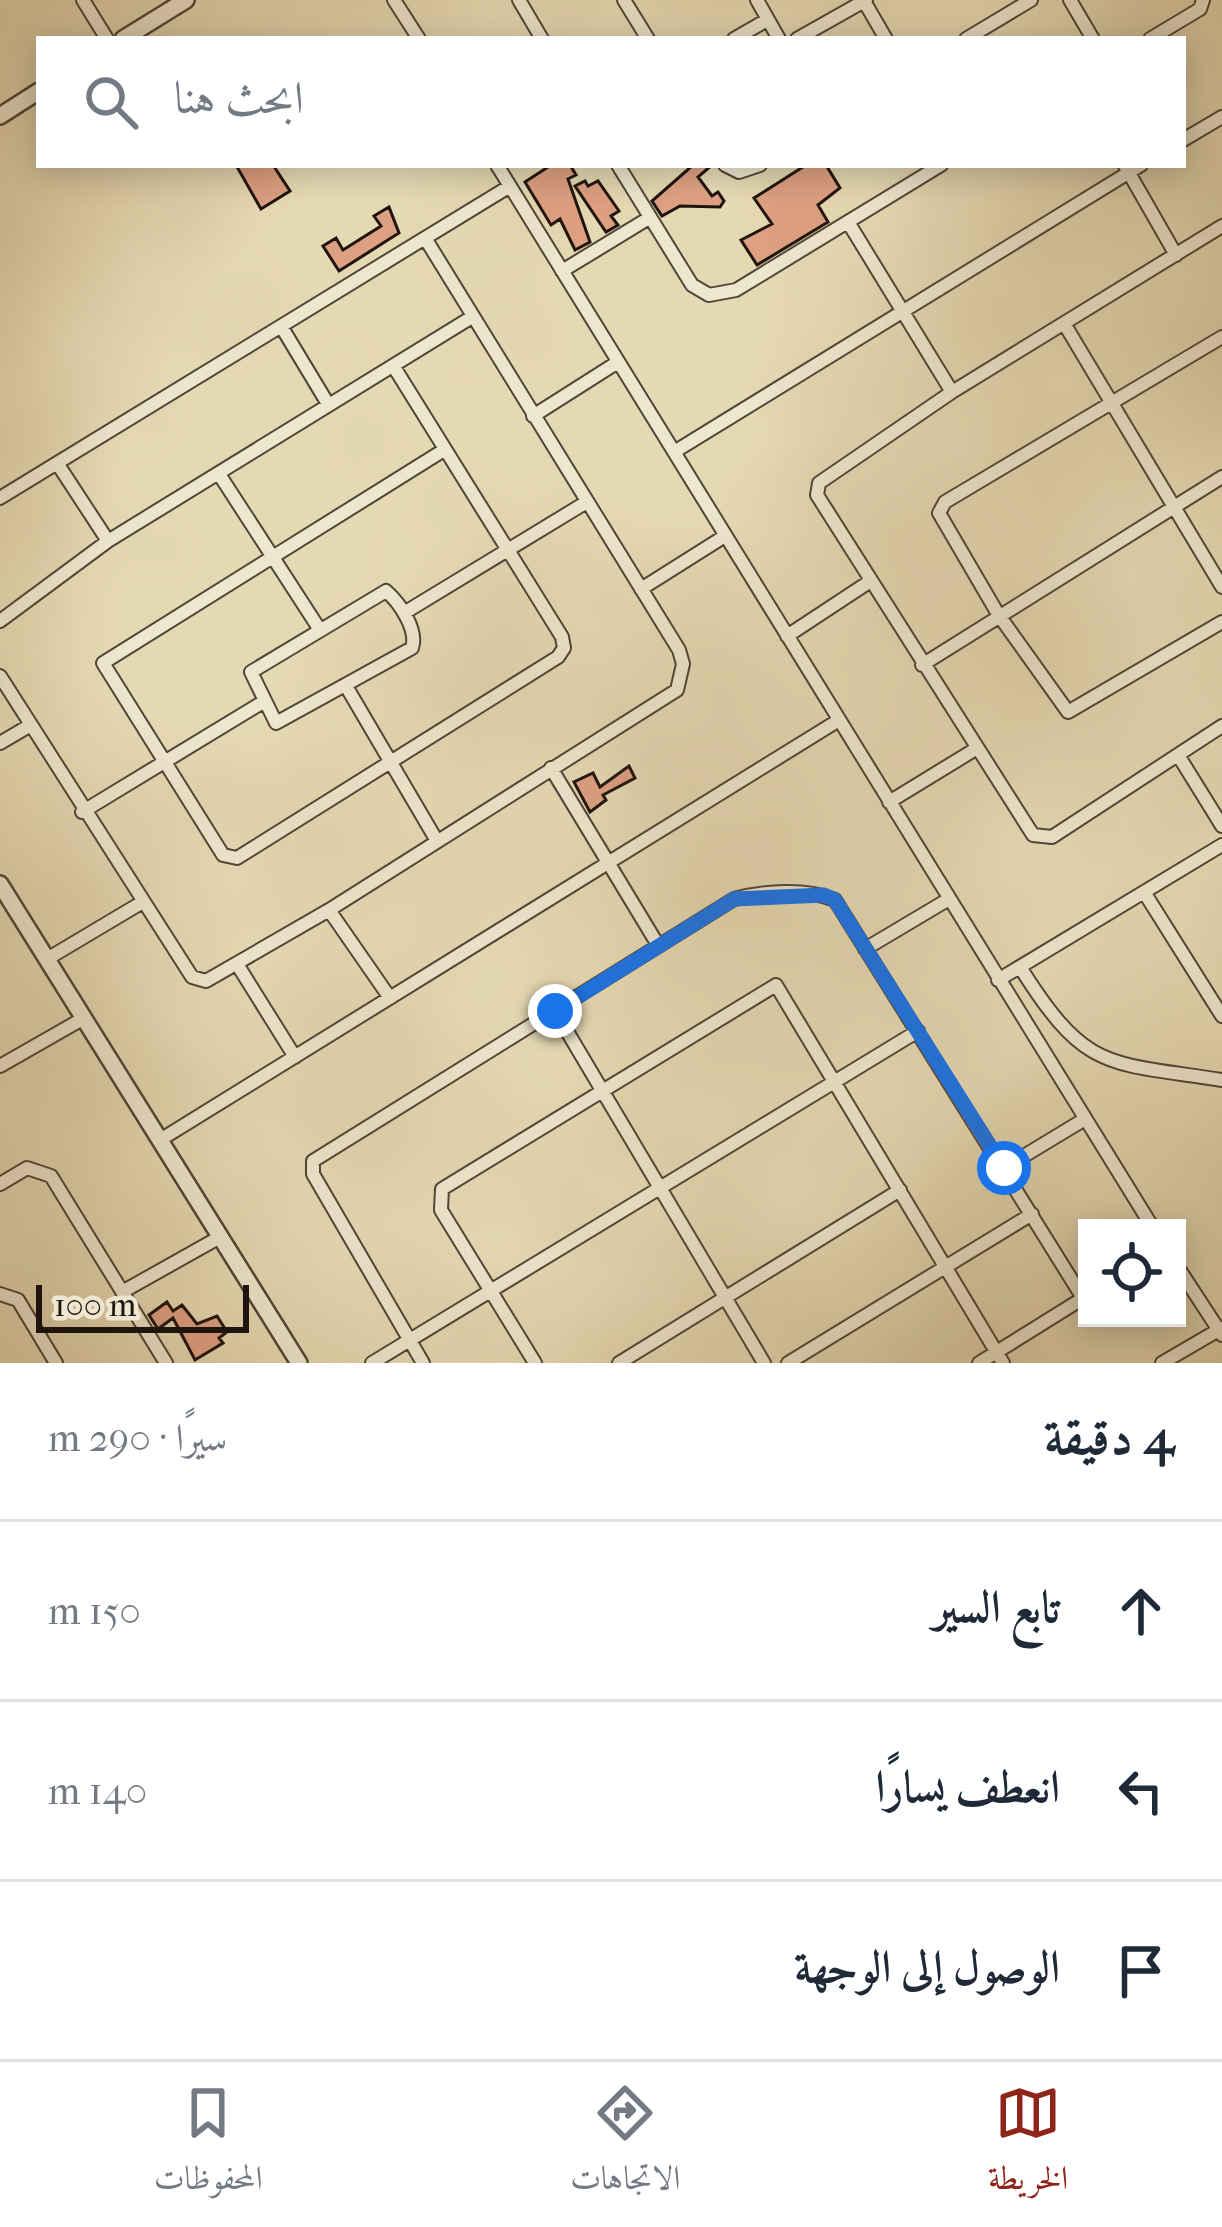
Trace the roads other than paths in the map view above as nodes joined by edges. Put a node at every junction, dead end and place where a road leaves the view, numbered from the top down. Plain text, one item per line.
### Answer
1 (83, 0) edge
2 (186, 0) edge
3 (394, 0) edge
4 (518, 0) edge
5 (624, 0) edge
6 (757, 0) edge
7 (865, 0) edge
8 (1031, 0) edge
9 (1070, 0) edge
10 (1203, 0) edge
11 (767, 20) junction
12 (105, 36) edge
13 (128, 36) edge
14 (417, 36) edge
15 (540, 36) edge
16 (646, 36) edge
17 (739, 36) edge
18 (777, 36) edge
19 (802, 36) edge
20 (884, 36) edge
21 (971, 36) edge
22 (1091, 36) edge
23 (1155, 36) edge
24 (36, 93) edge
25 (0, 116) edge
26 (1222, 117) edge
27 (1186, 138) edge
28 (499, 168) edge
29 (620, 168) edge
30 (936, 168) edge
31 (1129, 168) edge
32 (1132, 168) edge
33 (510, 186) junction
34 (649, 218) junction
35 (848, 222) junction
36 (1222, 226) edge
37 (425, 238) junction
38 (1176, 255) junction
39 (562, 271) junction
40 (901, 312) junction
41 (472, 317) junction
42 (1065, 325) junction
43 (281, 326) junction
44 (1222, 338) edge
45 (618, 362) junction
46 (394, 367) junction
47 (952, 392) junction
48 (1112, 401) junction
49 (328, 404) junction
50 (533, 416) junction
51 (444, 450) junction
52 (674, 452) junction
53 (57, 463) junction
54 (219, 473) junction
55 (1222, 476) edge
56 (0, 497) edge
57 (585, 503) junction
58 (1173, 506) junction
59 (725, 536) junction
60 (108, 542) junction
61 (508, 548) junction
62 (273, 554) junction
63 (869, 582) junction
64 (1222, 587) edge
65 (641, 589) junction
66 (404, 613) junction
67 (998, 614) junction
68 (0, 621) edge
69 (1222, 622) edge
70 (320, 630) junction
71 (787, 636) junction
72 (922, 665) junction
73 (0, 676) edge
74 (346, 686) junction
75 (262, 702) junction
76 (839, 720) junction
77 (29, 726) junction
78 (1222, 726) edge
79 (0, 743) edge
80 (974, 751) junction
81 (1178, 755) junction
82 (391, 763) junction
83 (162, 764) junction
84 (551, 768) junction
85 (889, 802) junction
86 (82, 812) junction
87 (1222, 826) edge
88 (437, 841) junction
89 (1222, 845) edge
90 (610, 862) junction
91 (0, 884) edge
92 (1144, 892) junction
93 (949, 899) junction
94 (141, 903) junction
95 (329, 910) junction
96 (658, 945) junction
97 (866, 949) junction
98 (47, 959) junction
99 (237, 964) junction
100 (1020, 967) junction
101 (998, 980) junction
102 (390, 998) junction
103 (555, 1011) junction
104 (1222, 1016) edge
105 (84, 1018) junction
106 (918, 1031) junction
107 (295, 1057) junction
108 (0, 1066) edge
109 (1222, 1080) edge
110 (837, 1084) junction
111 (602, 1088) junction
112 (1085, 1119) junction
113 (160, 1140) junction
114 (1004, 1168) junction
115 (0, 1184) edge
116 (662, 1186) junction
117 (900, 1190) junction
118 (1032, 1214) junction
119 (1147, 1219) edge
120 (220, 1237) junction
121 (945, 1268) junction
122 (1186, 1279) edge
123 (1078, 1286) edge
124 (490, 1291) junction
125 (122, 1292) junction
126 (0, 1294) edge
127 (727, 1299) junction
128 (1078, 1302) edge
129 (1221, 1331) edge
130 (410, 1341) junction
131 (1000, 1358) edge
132 (56, 1363) edge
133 (166, 1363) edge
134 (299, 1363) edge
135 (372, 1363) edge
136 (423, 1363) edge
137 (535, 1363) edge
138 (619, 1363) edge
139 (764, 1363) edge
140 (788, 1363) edge
141 (979, 1363) edge
142 (1162, 1363) edge

1 - 12 street
2 - 13 street
3 - 14 street
4 - 15 street
5 - 16 street
6 - 11 street
7 - 19 street
7 - 20 street
8 - 21 street
9 - 22 street
10 - 23 street
11 - 17 street
11 - 18 street
24 - 25 street
26 - 27 street
28 - 33 street
29 - 34 street
30 - 35 street
31 - 40 street
32 - 38 street
33 - 37 street
33 - 39 street
34 - 35 street
34 - 39 street
35 - 40 street
36 - 38 street
37 - 41 street
37 - 43 street
38 - 42 street
39 - 45 street
40 - 47 street
40 - 52 street
41 - 46 street
41 - 50 street
42 - 47 street
42 - 48 street
43 - 49 street
43 - 53 street
44 - 48 street
45 - 50 street
45 - 52 street
46 - 49 street
46 - 51 street
47 - 63 street
48 - 58 street
48 - 67 street
49 - 54 street
50 - 57 street
51 - 61 street
51 - 62 street
52 - 59 street
53 - 56 street
53 - 60 street
54 - 60 street
54 - 62 street
55 - 58 street
57 - 61 street
57 - 65 street
58 - 64 street
58 - 67 street
59 - 65 street
59 - 71 street
60 - 68 street
61 - 66 street
61 - 82 street
62 - 70 street
62 - 83 street
63 - 71 street
63 - 72 street
65 - 84 street
66 - 70 street
66 - 74 street
67 - 69 street
67 - 72 street
70 - 75 street
71 - 76 street
72 - 80 street
73 - 77 street
74 - 75 street
74 - 82 street
75 - 83 street
76 - 85 street
76 - 90 street
77 - 79 street
77 - 86 street
78 - 81 street
80 - 81 street
80 - 85 street
81 - 87 street
82 - 83 street
82 - 88 street
83 - 86 street
84 - 88 street
84 - 90 street
85 - 93 street
86 - 94 street
88 - 95 street
89 - 92 street
90 - 96 street
90 - 102 street
91 - 98 street
92 - 100 street
92 - 104 street
93 - 97 street
93 - 101 street
94 - 98 street
94 - 99 street
95 - 99 street
95 - 102 street
96 - 97 street
96 - 103 street
97 - 106 street
98 - 105 street
99 - 107 street
100 - 101 street
100 - 109 street
101 - 112 street
102 - 107 street
103 - 111 street
103 - 130 street
105 - 108 street
105 - 113 street
106 - 110 street
106 - 114 street
107 - 113 street
110 - 111 street
110 - 116 street
110 - 117 street
111 - 116 street
111 - 124 street
112 - 114 street
112 - 119 street
113 - 120 street
114 - 118 street
115 - 125 street
116 - 124 street
116 - 127 street
117 - 121 street
117 - 127 street
118 - 121 street
118 - 123 street
120 - 125 street
120 - 134 street
121 - 131 street
121 - 140 street
122 - 129 street
124 - 130 street
124 - 137 street
125 - 133 street
126 - 132 street
127 - 138 street
127 - 139 street
128 - 131 street
129 - 142 street
130 - 135 street
130 - 136 street
131 - 141 street

